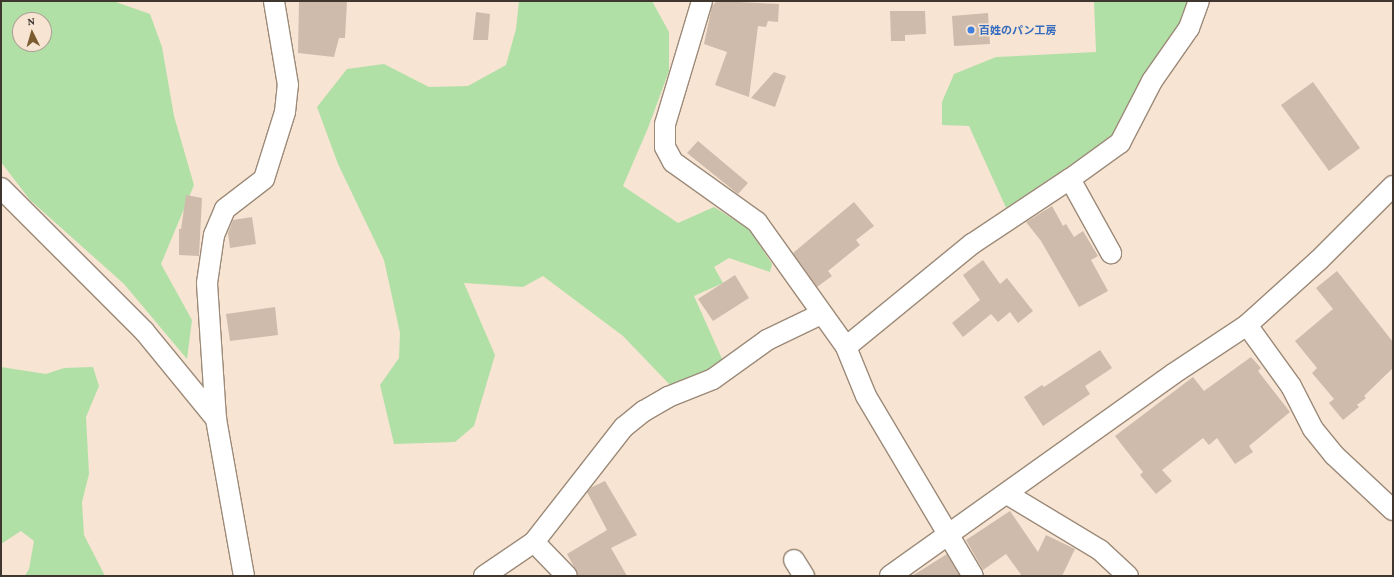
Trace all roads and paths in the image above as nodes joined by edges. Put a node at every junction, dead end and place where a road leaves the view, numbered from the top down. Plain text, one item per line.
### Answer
1 (274, 1) edge
2 (702, 1) edge
3 (1199, 1) edge
4 (1070, 179) junction
5 (1393, 186) edge
6 (1, 188) edge
7 (1111, 253) dead end
8 (821, 314) junction
9 (1247, 325) junction
10 (846, 347) junction
11 (216, 418) junction
12 (1007, 494) junction
13 (1393, 510) edge
14 (948, 534) junction
15 (534, 542) junction
16 (244, 576) edge
17 (484, 576) edge
18 (567, 576) edge
19 (890, 576) edge
20 (973, 576) edge
21 (1128, 576) edge

1 - 11 street
2 - 8 street
3 - 4 street
4 - 7 street
4 - 10 street
5 - 9 street
6 - 11 street
8 - 10 street
8 - 15 street
9 - 12 street
9 - 13 street
10 - 14 street
11 - 16 street
12 - 14 street
12 - 21 street
14 - 19 street
14 - 20 street
15 - 17 street
15 - 18 street

